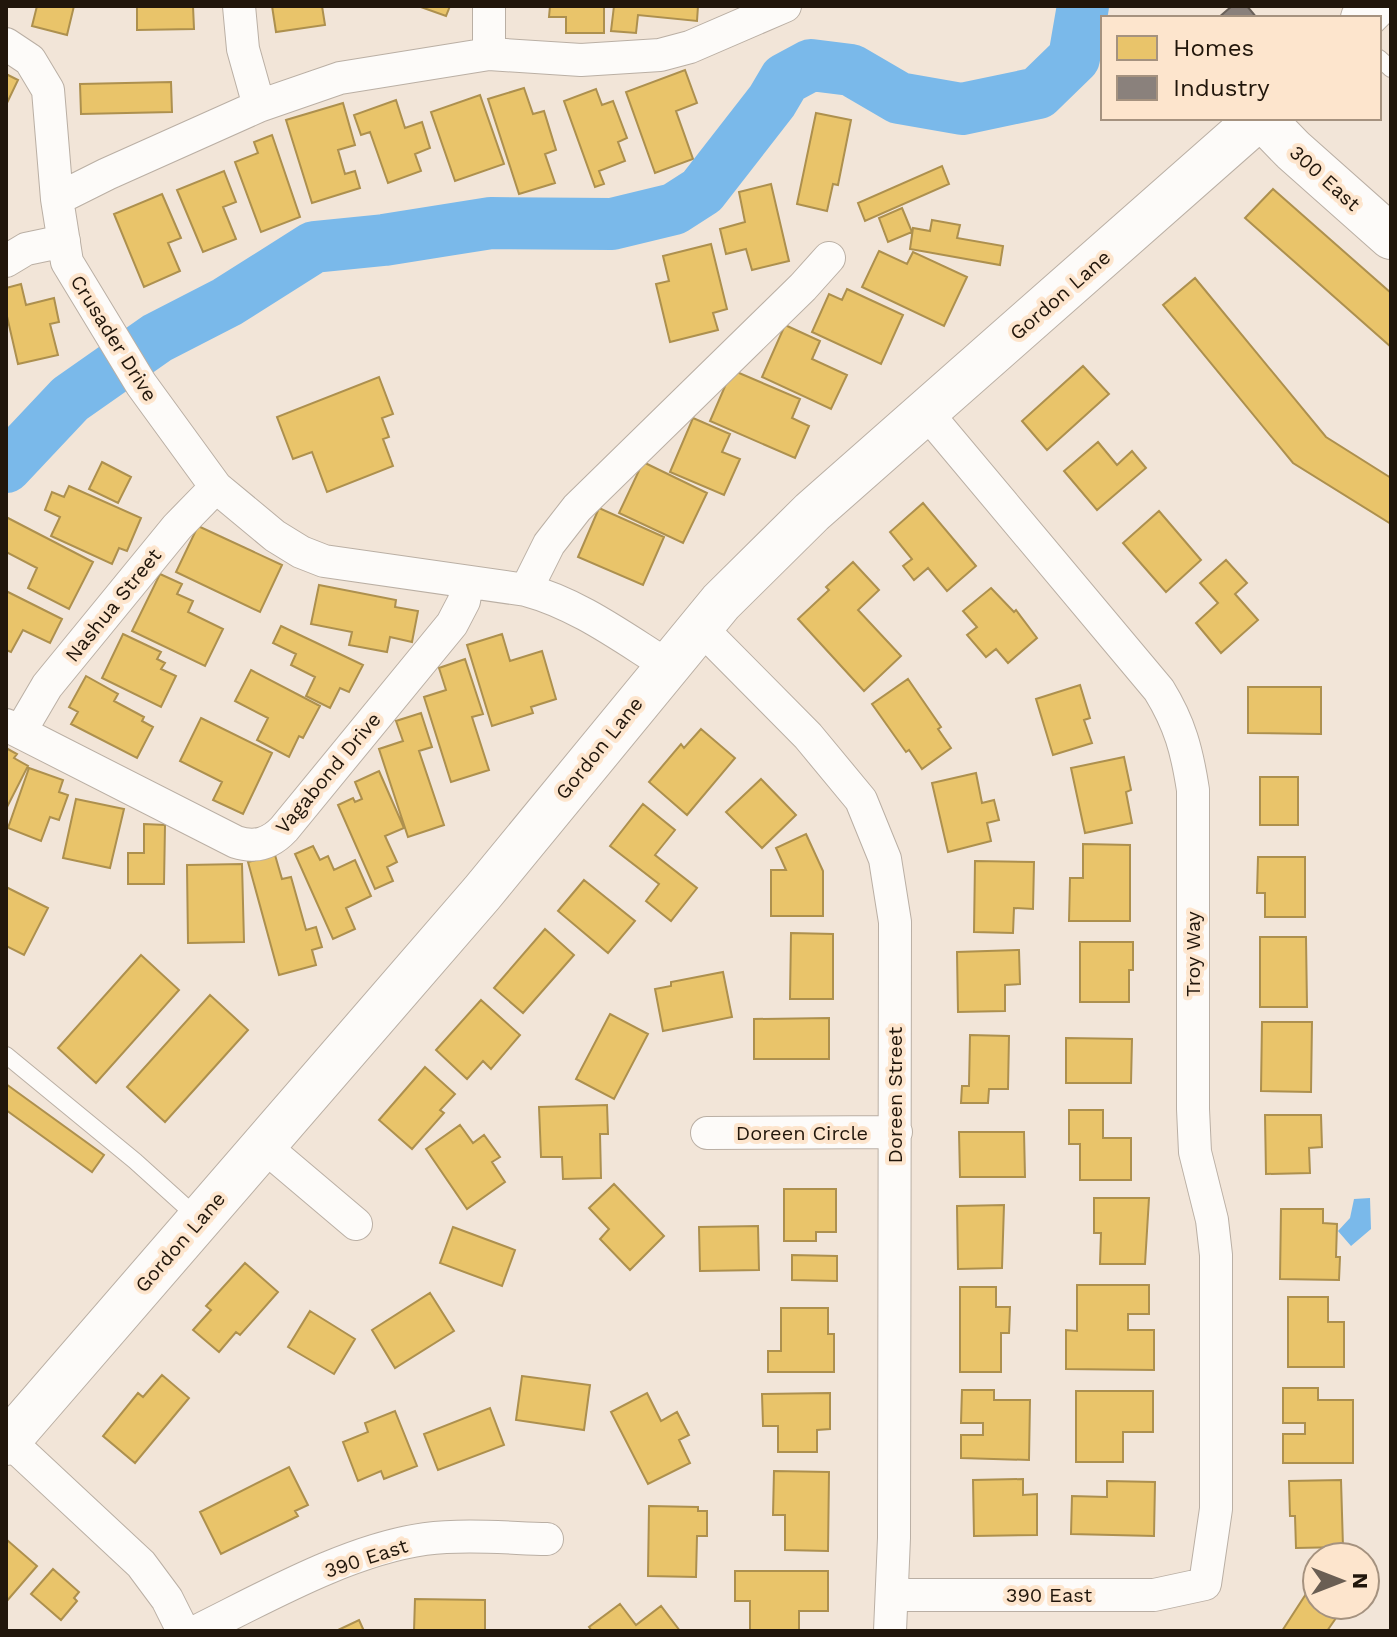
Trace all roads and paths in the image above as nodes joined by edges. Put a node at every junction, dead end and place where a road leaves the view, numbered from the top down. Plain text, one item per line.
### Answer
1 (239, 6) edge
2 (489, 6) edge
3 (785, 6) edge
4 (750, 13) edge
5 (6, 44) edge
6 (489, 54) junction
7 (259, 106) junction
8 (1258, 120) edge
9 (1262, 120) edge
10 (57, 199) junction
11 (1391, 237) edge
12 (64, 241) junction
13 (829, 258) dead end
14 (6, 261) edge
15 (926, 412) junction
16 (216, 487) junction
17 (467, 582) junction
18 (526, 590) junction
19 (700, 627) junction
20 (667, 665) junction
21 (13, 728) edge
22 (6, 1055) edge
23 (896, 1132) junction
24 (707, 1133) dead end
25 (265, 1147) junction
26 (199, 1220) junction
27 (356, 1224) dead end
28 (7, 1440) edge
29 (547, 1539) dead end
30 (1205, 1584) joint
31 (892, 1595) junction
32 (183, 1631) edge
33 (197, 1631) edge
34 (890, 1631) edge

1 - 7 street
2 - 6 street
3 - 4 street
4 - 6 street
5 - 10 street, Crusader Drive
6 - 7 street
7 - 10 street
8 - 15 street, Gordon Lane
9 - 11 street, 300 East
10 - 12 street, Crusader Drive
12 - 14 street
12 - 16 street, Crusader Drive
13 - 18 street
15 - 19 street, Gordon Lane
15 - 30 street, Troy Way
16 - 17 street, Crusader Drive
16 - 21 street, Nashua Street
17 - 18 street, Crusader Drive
17 - 21 street, Vagabond Drive
18 - 20 street, Crusader Drive
19 - 20 street, Gordon Lane
19 - 23 street, Doreen Street
20 - 25 street, Gordon Lane
22 - 26 lane
23 - 24 street, Doreen Circle
23 - 31 street, Doreen Street
25 - 26 street, Gordon Lane
25 - 27 street
26 - 28 street, Gordon Lane
28 - 32 street
29 - 33 street, 390 East
30 - 31 street, 390 East
31 - 34 street, Doreen Street

